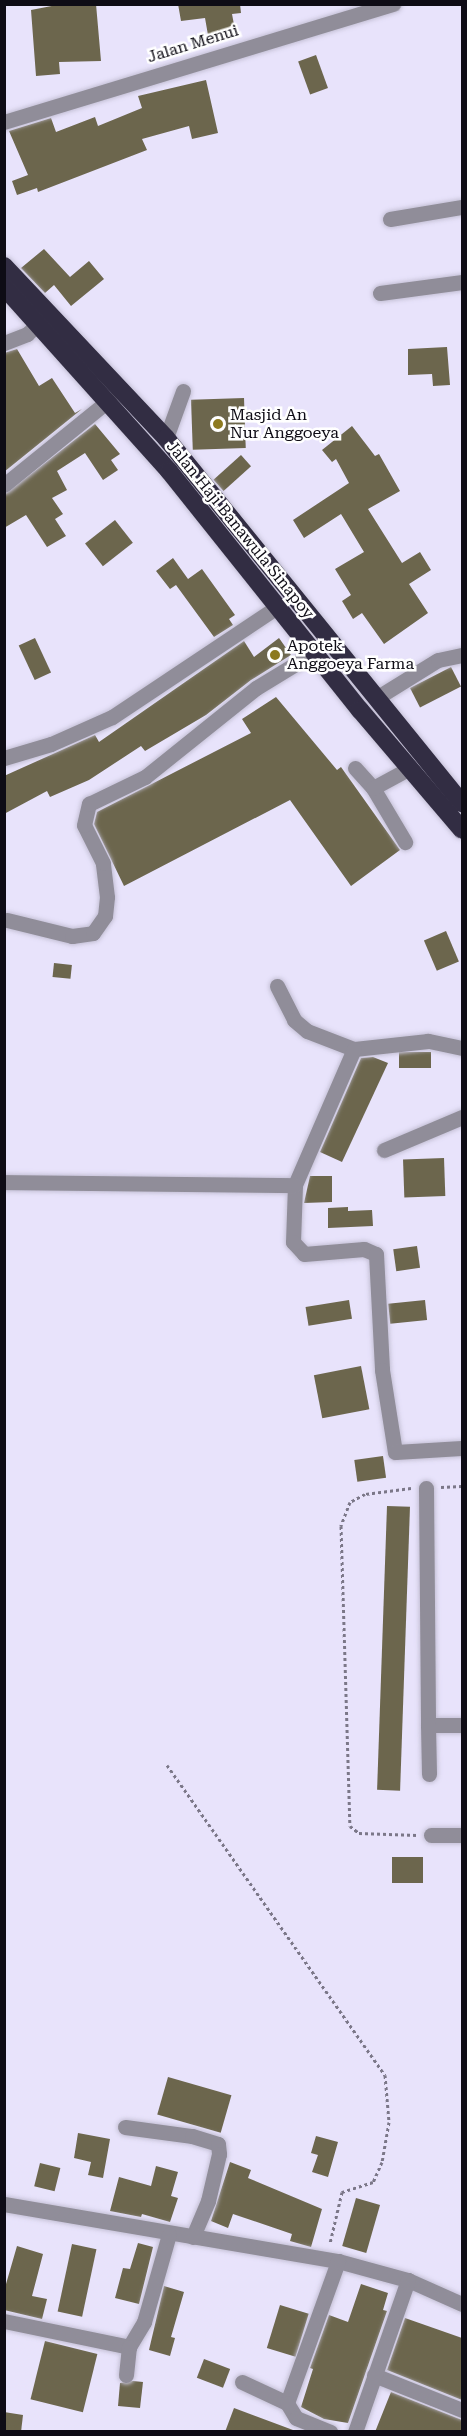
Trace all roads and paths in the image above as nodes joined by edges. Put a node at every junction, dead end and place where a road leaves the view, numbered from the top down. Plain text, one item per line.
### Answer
1 (393, 4) edge
2 (4, 122) edge
3 (462, 207) edge
4 (390, 219) dead end
5 (4, 266) edge
6 (462, 282) edge
7 (4, 287) edge
8 (381, 293) dead end
9 (44, 319) junction
10 (4, 343) edge
11 (183, 391) dead end
12 (109, 400) junction
13 (166, 438) junction
14 (4, 485) edge
15 (218, 501) junction
16 (203, 514) junction
17 (277, 607) junction
18 (315, 652) junction
19 (462, 655) edge
20 (378, 697) junction
21 (4, 758) edge
22 (355, 768) dead end
23 (410, 768) junction
24 (374, 788) junction
25 (462, 803) edge
26 (462, 830) edge
27 (405, 842) dead end
28 (7, 920) dead end
29 (277, 986) dead end
30 (462, 1048) edge
31 (354, 1049) junction
32 (462, 1117) edge
33 (384, 1150) dead end
34 (4, 1182) edge
35 (295, 1185) junction
36 (462, 1448) edge
37 (462, 1486) edge
38 (426, 1488) junction
39 (428, 1725) junction
40 (462, 1725) edge
41 (167, 1765) dead end
42 (429, 1774) dead end
43 (462, 1834) edge
44 (431, 1835) joint
45 (125, 2127) dead end
46 (4, 2204) edge
47 (169, 2234) junction
48 (193, 2238) junction
49 (332, 2260) junction
50 (408, 2280) junction
51 (462, 2304) edge
52 (4, 2321) edge
53 (129, 2347) junction
54 (126, 2375) dead end
55 (374, 2375) junction
56 (242, 2382) dead end
57 (287, 2403) junction
58 (462, 2410) edge
59 (330, 2432) edge
60 (355, 2432) edge

1 - 2 street, Jalan Menui
3 - 4 street
5 - 9 highway, Jalan Haji Banawula Sinapoy
6 - 8 street
7 - 9 highway, Jalan Haji Banawula Sinapoy
9 - 10 street
9 - 12 highway, Jalan Haji Banawula Sinapoy
9 - 13 highway, Jalan Haji Banawula Sinapoy
11 - 13 street
12 - 14 street
12 - 16 highway, Jalan Haji Banawula Sinapoy
13 - 15 highway, Jalan Haji Banawula Sinapoy
15 - 16 highway
15 - 20 highway, Jalan Haji Banawula Sinapoy
16 - 17 highway, Jalan Haji Banawula Sinapoy
17 - 18 highway, Jalan Haji Banawula Sinapoy
17 - 21 street
18 - 23 highway, Jalan Haji Banawula Sinapoy
18 - 28 street
19 - 20 street
20 - 25 highway, Jalan Haji Banawula Sinapoy
22 - 24 street
23 - 24 street
23 - 26 highway, Jalan Haji Banawula Sinapoy
24 - 27 street
29 - 31 street
30 - 31 street
31 - 35 street
32 - 33 street
34 - 35 street
35 - 36 street
37 - 38 path
38 - 39 street
38 - 44 path
39 - 40 street
39 - 42 street
41 - 49 path
43 - 44 street
45 - 48 street
46 - 47 street
47 - 48 street
47 - 53 street
48 - 49 street
49 - 50 street
49 - 57 street
50 - 51 street
50 - 55 street
52 - 53 street
53 - 54 street
55 - 58 street
55 - 60 street
56 - 57 street
57 - 59 street

